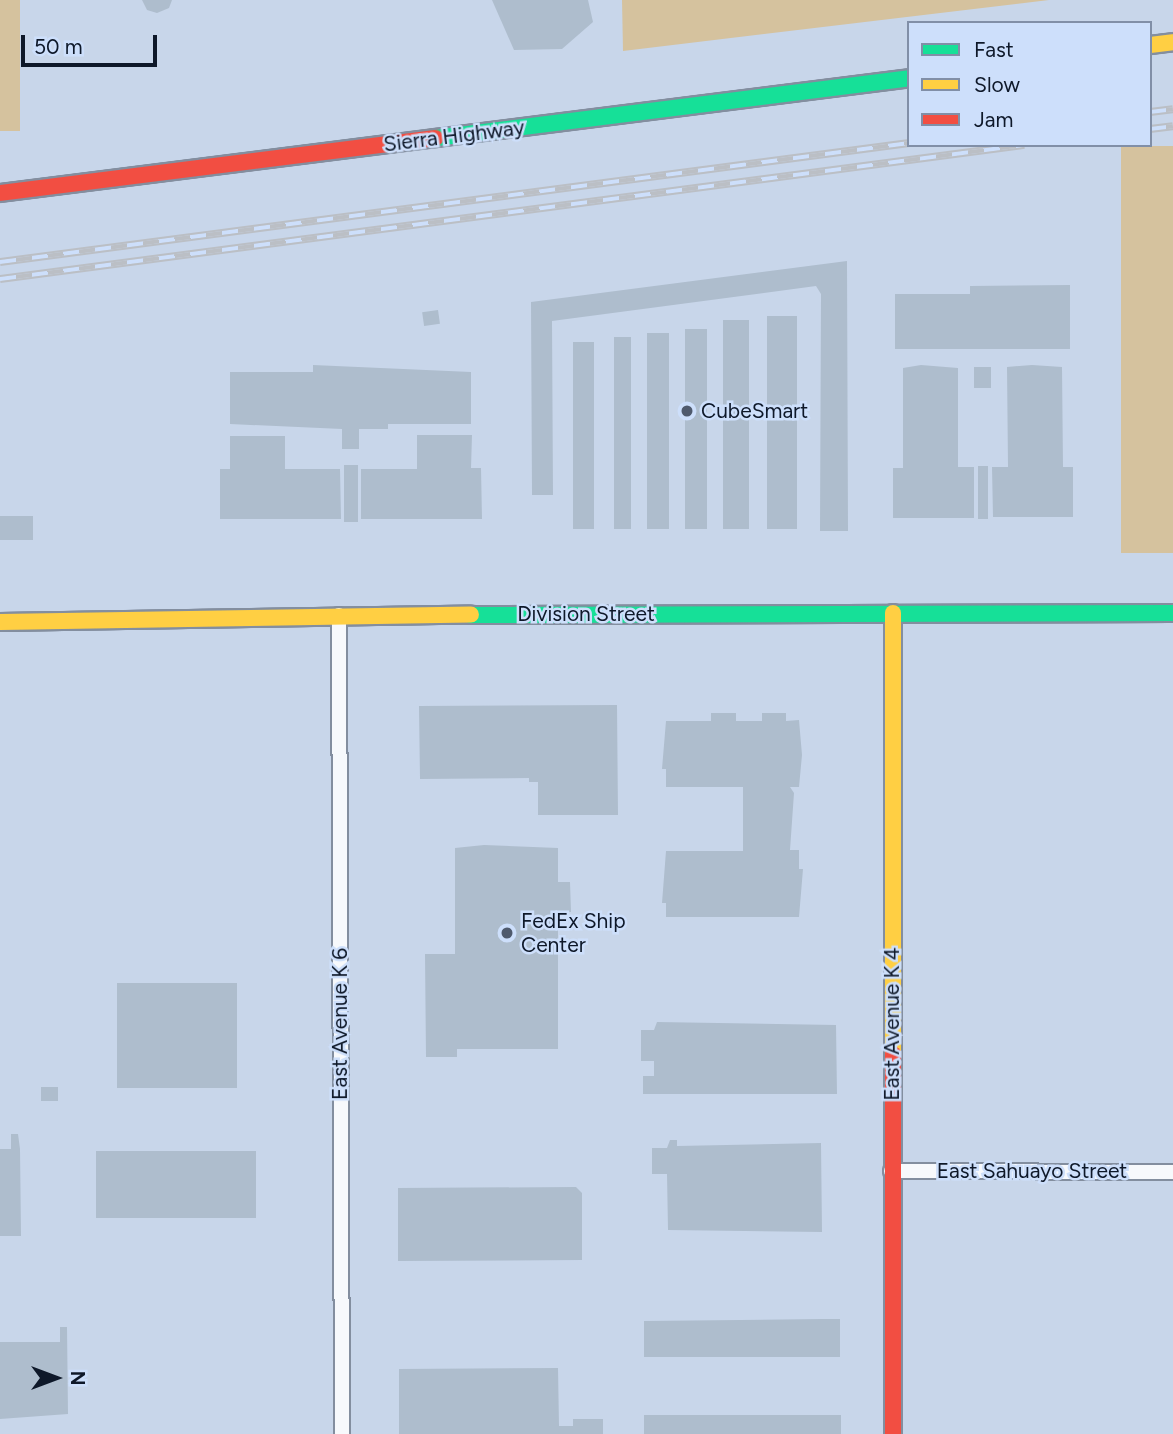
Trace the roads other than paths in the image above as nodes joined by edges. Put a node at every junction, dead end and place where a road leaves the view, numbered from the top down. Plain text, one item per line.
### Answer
1 (1173, 42) edge
2 (1152, 45) edge
3 (907, 78) edge
4 (0, 193) edge
5 (893, 613) junction
6 (1173, 613) edge
7 (339, 615) junction
8 (0, 622) edge
9 (891, 1171) junction
10 (1173, 1172) edge
11 (342, 1434) edge
12 (893, 1434) edge

1 - 2 main road
3 - 4 main road, Sierra Highway
5 - 6 main road, Division Street
5 - 7 main road, Division Street
5 - 9 main road, East Avenue K 4
7 - 8 main road, Division Street
7 - 11 street, East Avenue K 6
9 - 10 street, East Sahuayo Street
9 - 12 main road, East Avenue K 4

